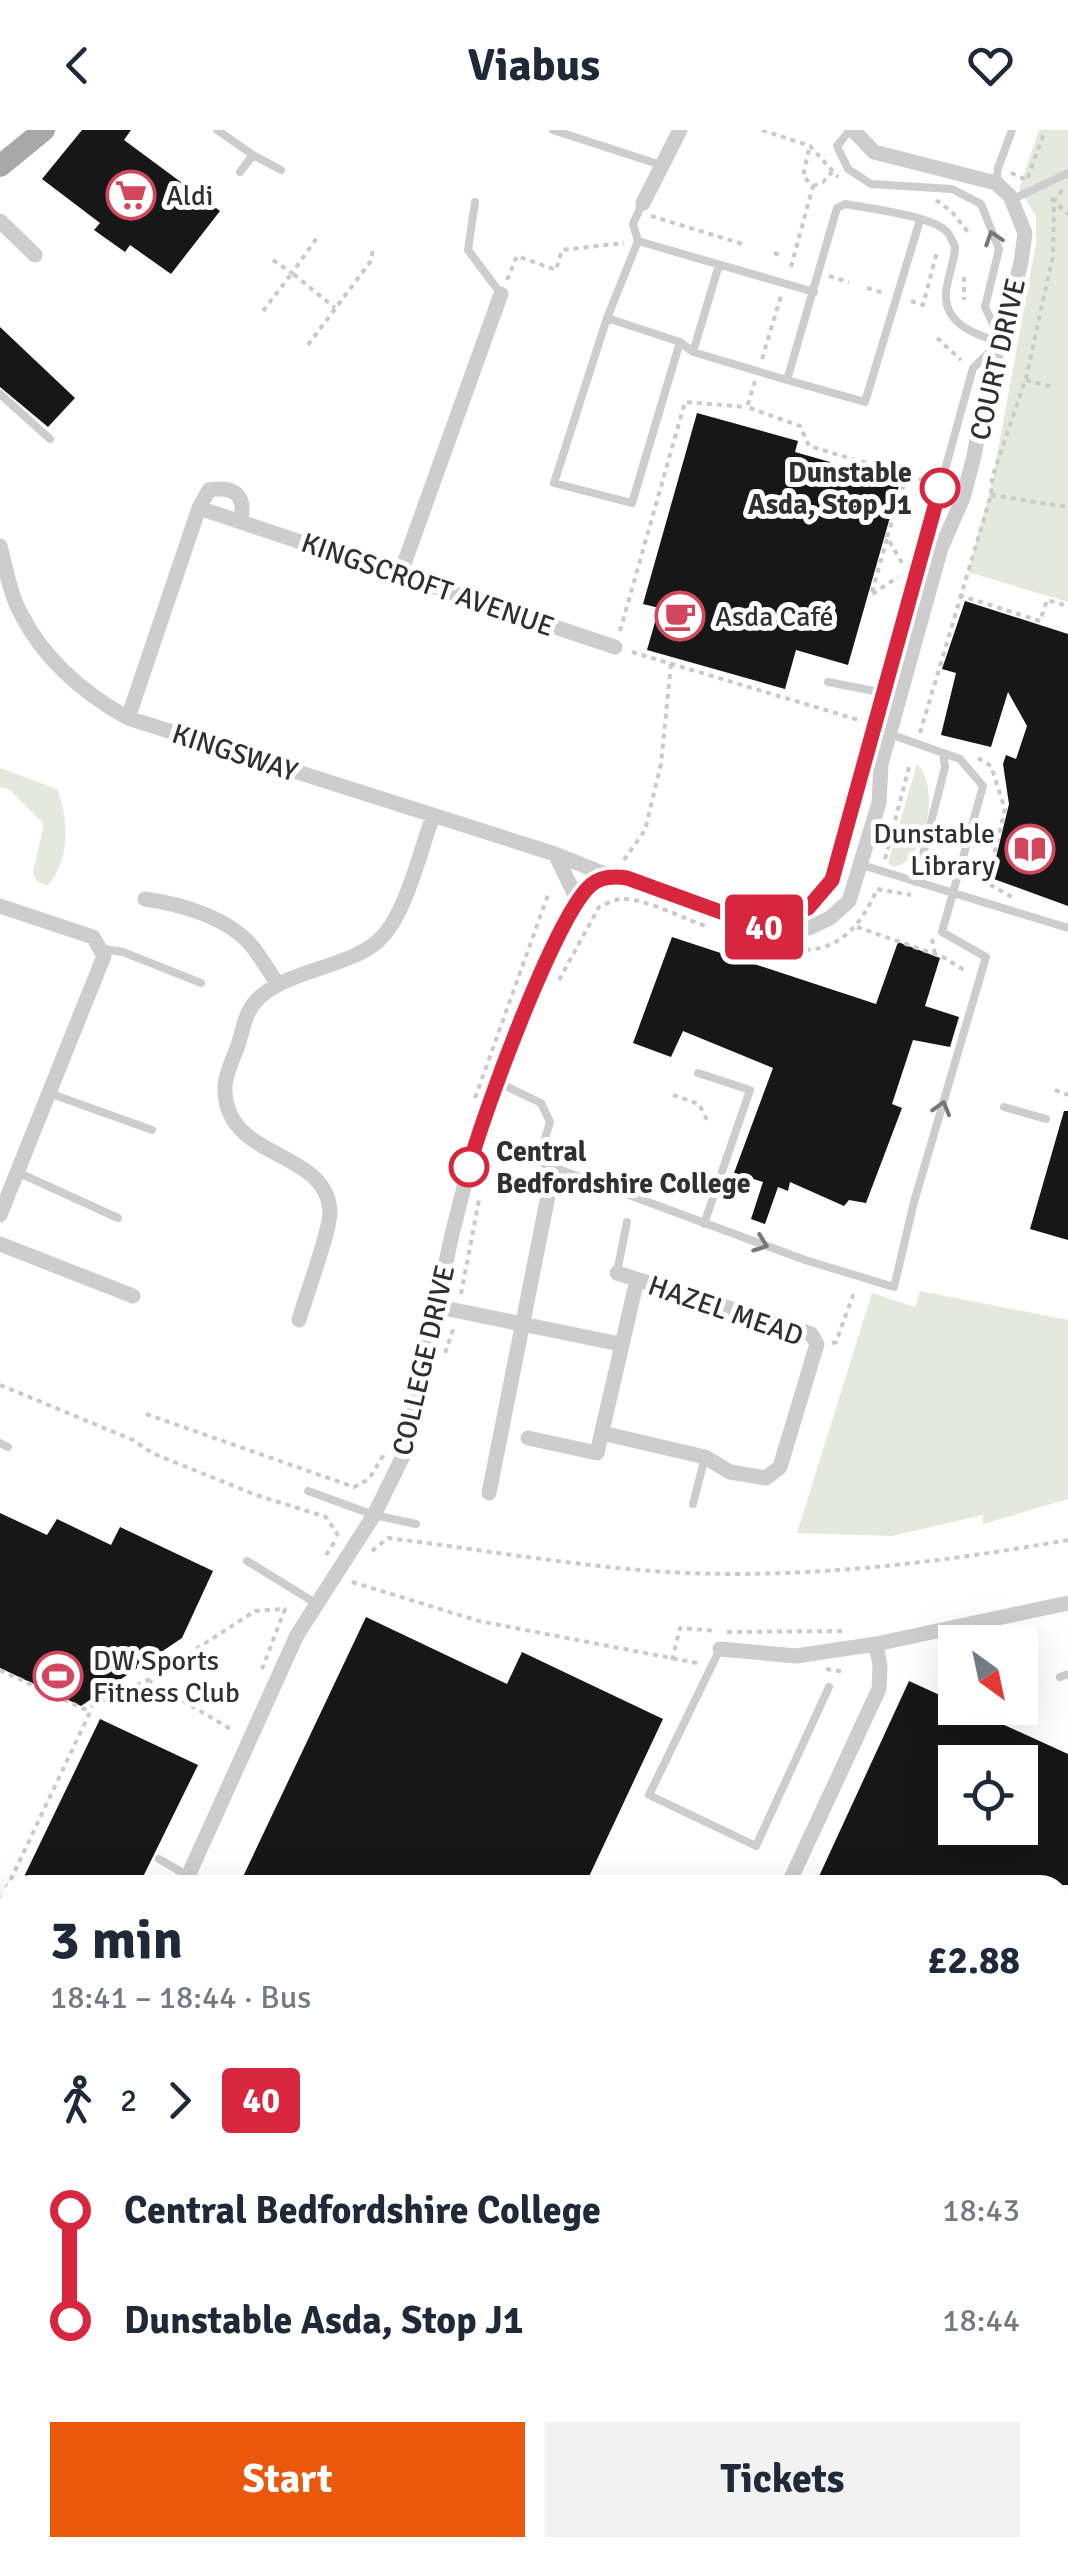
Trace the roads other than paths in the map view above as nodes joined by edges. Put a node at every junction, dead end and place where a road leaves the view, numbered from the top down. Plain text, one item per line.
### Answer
1 (22, 130) edge
2 (44, 130) edge
3 (216, 130) edge
4 (552, 130) edge
5 (680, 130) edge
6 (851, 130) edge
7 (1012, 130) edge
8 (0, 152) edge
9 (252, 155) junction
10 (0, 166) edge
11 (661, 166) junction
12 (280, 170) dead end
13 (240, 172) dead end
14 (1068, 173) edge
15 (997, 176) junction
16 (1010, 198) junction
17 (475, 202) dead end
18 (640, 208) joint
19 (0, 220) edge
20 (920, 220) junction
21 (638, 242) junction
22 (35, 255) dead end
23 (719, 265) junction
24 (814, 292) junction
25 (501, 294) joint
26 (607, 318) junction
27 (680, 342) junction
28 (1001, 342) junction
29 (693, 352) junction
30 (787, 380) junction
31 (0, 394) edge
32 (50, 439) dead end
33 (200, 508) junction
34 (241, 520) junction
35 (0, 546) edge
36 (400, 575) junction
37 (615, 647) road end
38 (828, 682) dead end
39 (892, 694) junction
40 (128, 718) junction
41 (890, 734) junction
42 (944, 754) junction
43 (434, 816) junction
44 (555, 854) junction
45 (862, 866) junction
46 (616, 870) junction
47 (916, 882) junction
48 (954, 893) junction
49 (145, 899) dead end
50 (577, 899) junction
51 (0, 906) edge
52 (1068, 928) edge
53 (762, 934) junction
54 (99, 948) junction
55 (200, 983) dead end
56 (278, 984) junction
57 (698, 1072) dead end
58 (499, 1083) junction
59 (49, 1093) junction
60 (1004, 1107) dead end
61 (1046, 1119) dead end
62 (152, 1130) dead end
63 (515, 1153) dead end
64 (538, 1162) junction
65 (17, 1172) junction
66 (548, 1196) dead end
67 (0, 1215) edge
68 (118, 1218) dead end
69 (626, 1222) dead end
70 (704, 1224) junction
71 (0, 1244) edge
72 (617, 1273) joint
73 (637, 1280) junction
74 (133, 1296) dead end
75 (439, 1307) junction
76 (298, 1320) dead end
77 (522, 1325) junction
78 (620, 1344) junction
79 (602, 1433) junction
80 (528, 1438) dead end
81 (706, 1457) junction
82 (308, 1491) dead end
83 (489, 1493) dead end
84 (693, 1504) dead end
85 (374, 1515) junction
86 (416, 1524) dead end
87 (246, 1561) dead end
88 (1068, 1603) edge
89 (317, 1604) junction
90 (876, 1644) junction
91 (720, 1649) joint
92 (829, 1688) dead end
93 (159, 1859) dead end
94 (179, 1875) edge
95 (189, 1875) edge
96 (793, 1875) edge

1 - 8 main road
2 - 10 main road
3 - 9 lane
4 - 11 lane
5 - 11 street
6 - 15 street
28 -> 6 lane
7 - 15 lane
9 - 12 lane
9 - 13 lane
11 - 18 street
14 - 16 lane
15 - 16 street
16 - 28 street, COURT DRIVE
17 - 25 lane
18 - 21 lane
19 - 22 street
20 - 24 lane
20 - 28 lane
20 - 30 lane
21 - 23 lane
21 - 26 lane
23 - 24 lane
23 - 29 lane
24 - 30 lane
25 - 36 street
26 - 27 lane
26 - 27 lane
27 - 29 lane
28 - 39 street, COURT DRIVE
28 - 39 lane
29 - 30 lane
31 - 32 lane
33 - 34 street, KINGSCROFT AVENUE
33 - 34 street
33 - 40 street
34 - 36 street, KINGSCROFT AVENUE
35 - 40 street, KINGSWAY
36 - 37 street, KINGSCROFT AVENUE
38 - 39 lane
39 - 41 street, COURT DRIVE
39 - 53 lane
40 - 43 street, KINGSWAY
41 - 42 lane
41 - 45 street, COURT DRIVE
42 - 47 lane
42 - 48 lane
43 - 44 street, KINGSWAY
43 - 56 street
44 - 46 street, KINGSWAY
44 - 50 street
45 - 47 lane
45 - 53 street, COURT DRIVE
46 - 50 street
46 - 53 street
47 - 48 lane
48 - 52 lane
70 -> 48 lane
49 - 56 street
50 - 58 street, COLLEGE DRIVE
51 - 54 street
54 - 55 lane
54 - 59 street
56 - 76 street
57 - 70 lane
58 - 64 lane
58 - 75 street, COLLEGE DRIVE
59 - 62 lane
59 - 65 street
60 - 61 lane
63 - 64 lane
64 - 70 lane
65 - 67 street
65 - 68 lane
66 - 77 street
69 - 72 lane
71 - 74 street
72 - 73 street, HAZEL MEAD
73 - 78 street
73 - 81 street, HAZEL MEAD
75 - 77 street
75 - 85 street, COLLEGE DRIVE
77 - 78 street
77 - 83 street
78 - 79 street
79 - 80 street
79 - 81 street, HAZEL MEAD
81 - 84 lane
82 - 85 lane
85 - 86 lane
85 - 89 street, COLLEGE DRIVE
87 - 89 lane
88 - 90 street
89 - 95 street, COLLEGE DRIVE
90 - 91 street
90 - 96 street
91 - 92 lane
93 - 94 lane

